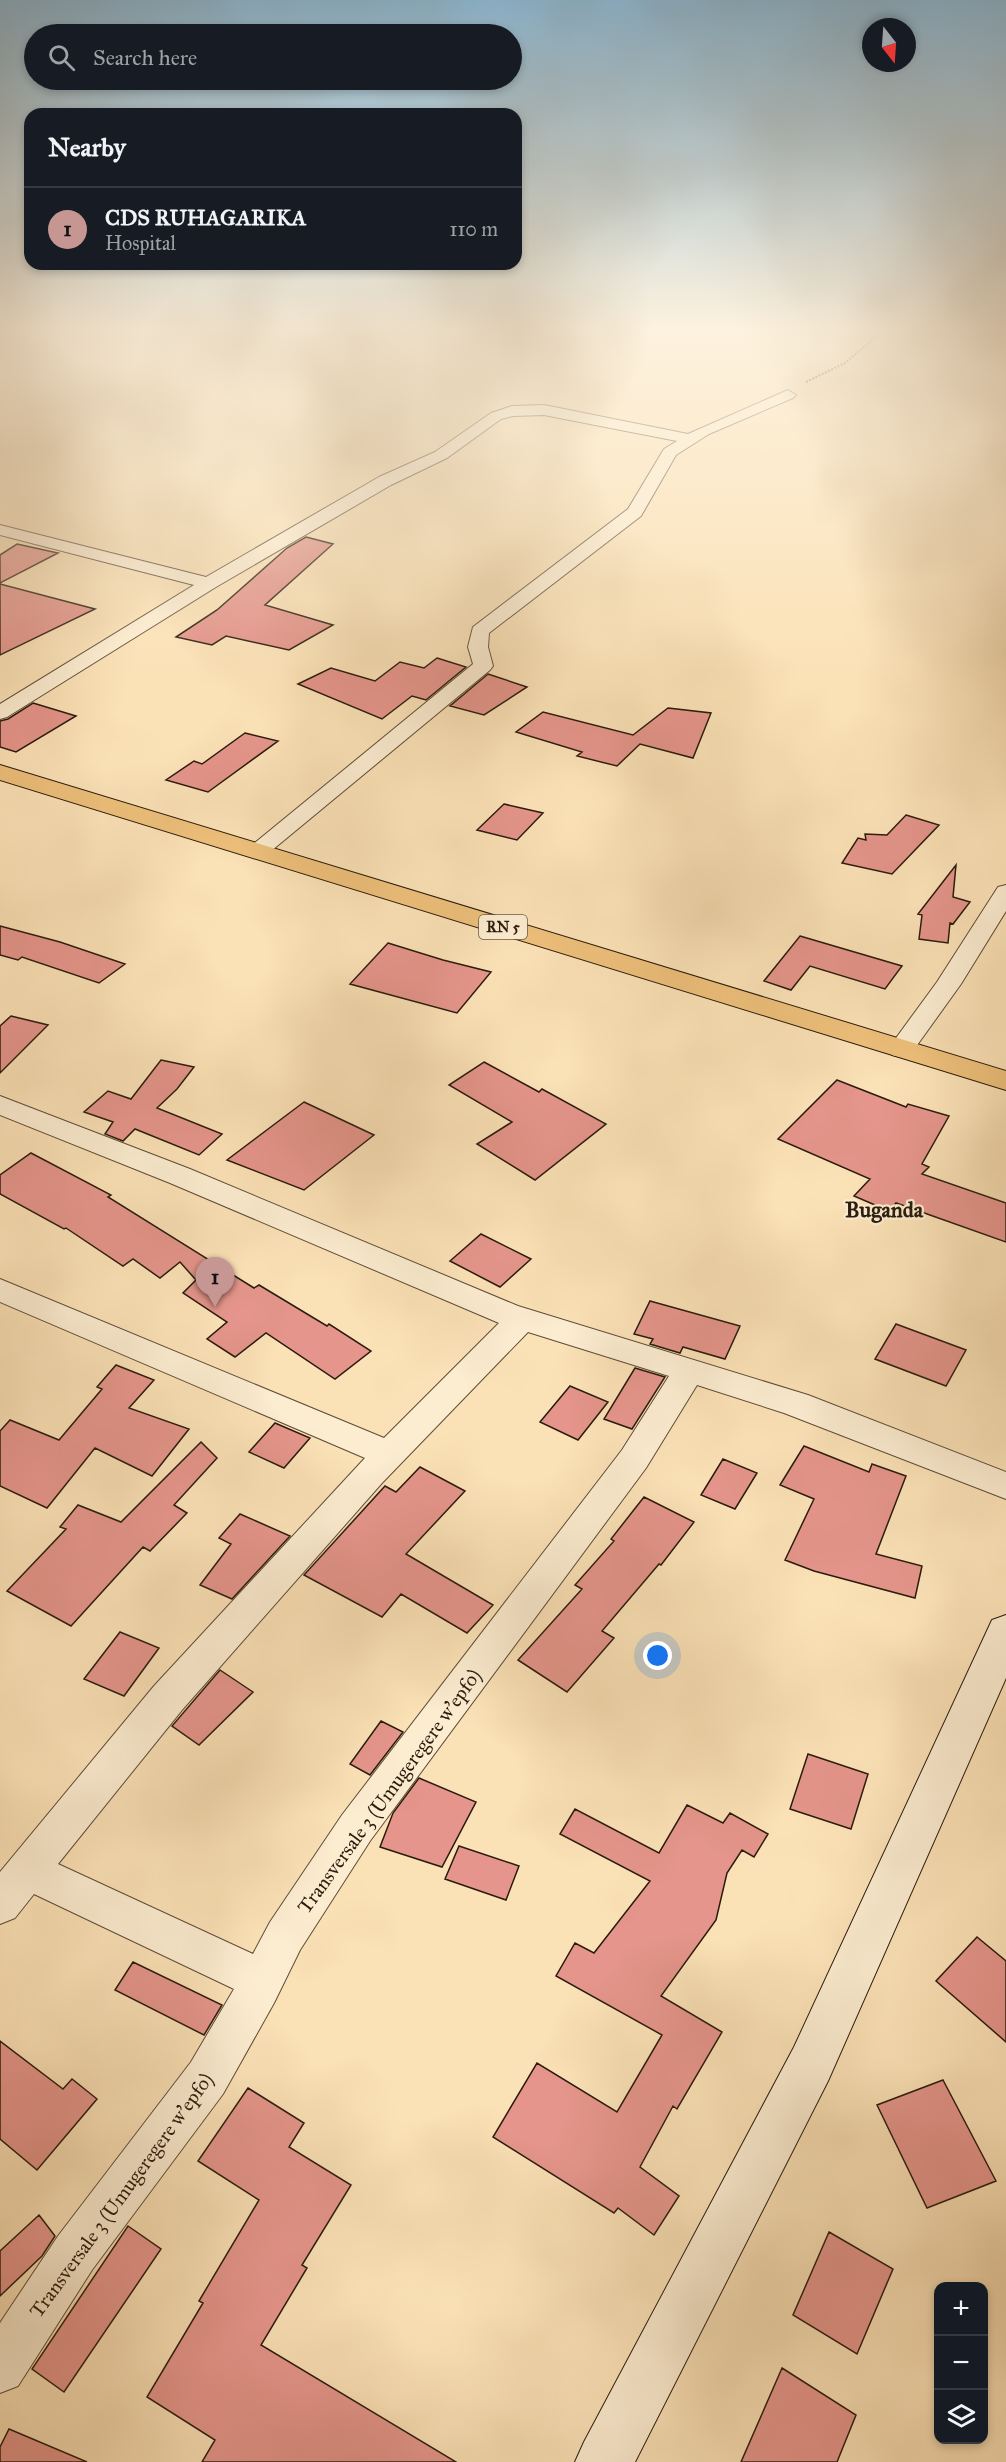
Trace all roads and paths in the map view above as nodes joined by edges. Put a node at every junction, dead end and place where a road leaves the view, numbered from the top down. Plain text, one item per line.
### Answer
1 (459, 442) edge
2 (686, 442) edge
3 (0, 530) edge
4 (209, 583) junction
5 (0, 713) edge
6 (0, 772) edge
7 (257, 851) junction
8 (1006, 892) edge
9 (901, 1049) junction
10 (1006, 1082) edge
11 (0, 1105) edge
12 (7, 1302) edge
13 (522, 1319) junction
14 (690, 1370) junction
15 (389, 1454) junction
16 (1006, 1486) edge
17 (1006, 1632) edge
18 (28, 1871) junction
19 (0, 1904) edge
20 (262, 1980) junction
21 (0, 2368) edge
22 (604, 2462) edge

1 - 4 street
2 - 7 street
3 - 4 street
4 - 5 street
6 - 7 main road, RN 5
7 - 9 main road, RN 5
8 - 9 street
9 - 10 main road, RN 5
11 - 13 street
12 - 15 street
13 - 14 street
13 - 15 street
14 - 16 street
14 - 20 street, Transversale 3 (Umugeregere w'epfo)
15 - 18 street
17 - 22 street
18 - 19 street
18 - 20 street
20 - 21 street, Transversale 3 (Umugeregere w'epfo)

